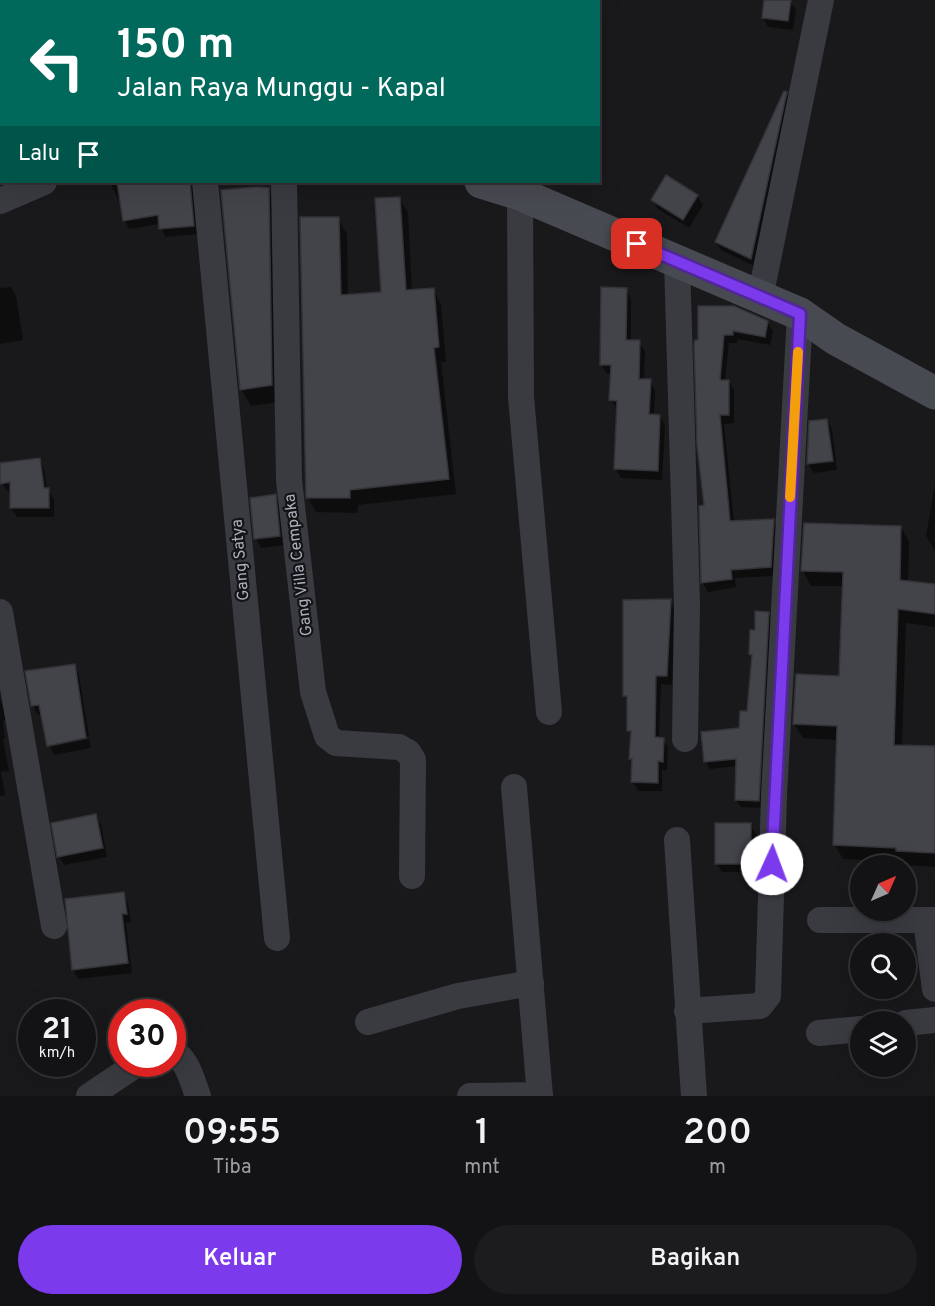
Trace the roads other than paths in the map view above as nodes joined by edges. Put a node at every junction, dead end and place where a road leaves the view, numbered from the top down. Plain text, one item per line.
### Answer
1 (821, 0) edge
2 (42, 183) edge
3 (205, 183) edge
4 (284, 183) edge
5 (484, 183) edge
6 (520, 194) junction
7 (0, 201) edge
8 (677, 261) junction
9 (760, 298) junction
10 (800, 314) junction
11 (935, 393) edge
12 (0, 612) edge
13 (549, 712) dead end
14 (685, 739) dead end
15 (514, 787) dead end
16 (677, 840) dead end
17 (412, 876) dead end
18 (820, 920) dead end
19 (930, 920) edge
20 (54, 926) dead end
21 (278, 938) dead end
22 (531, 983) junction
23 (935, 989) edge
24 (687, 1011) junction
25 (935, 1020) edge
26 (368, 1022) dead end
27 (916, 1022) edge
28 (850, 1030) edge
29 (819, 1033) dead end
30 (186, 1065) edge
31 (118, 1077) edge
32 (89, 1096) edge
33 (198, 1096) edge
34 (470, 1096) edge
35 (540, 1096) edge
36 (694, 1096) edge

1 - 9 street
2 - 7 street
3 - 21 street, Gang Satya
4 - 17 street, Gang Villa Cempaka
5 - 6 street
6 - 8 street
6 - 13 street
8 - 9 street
8 - 14 street
9 - 10 street
10 - 11 street
10 - 24 street
12 - 20 street
15 - 22 street
16 - 24 street
18 - 19 street
19 - 23 street
22 - 26 street
22 - 35 street
24 - 36 street
25 - 27 street
28 - 29 street
30 - 33 street
31 - 32 street
34 - 35 street

